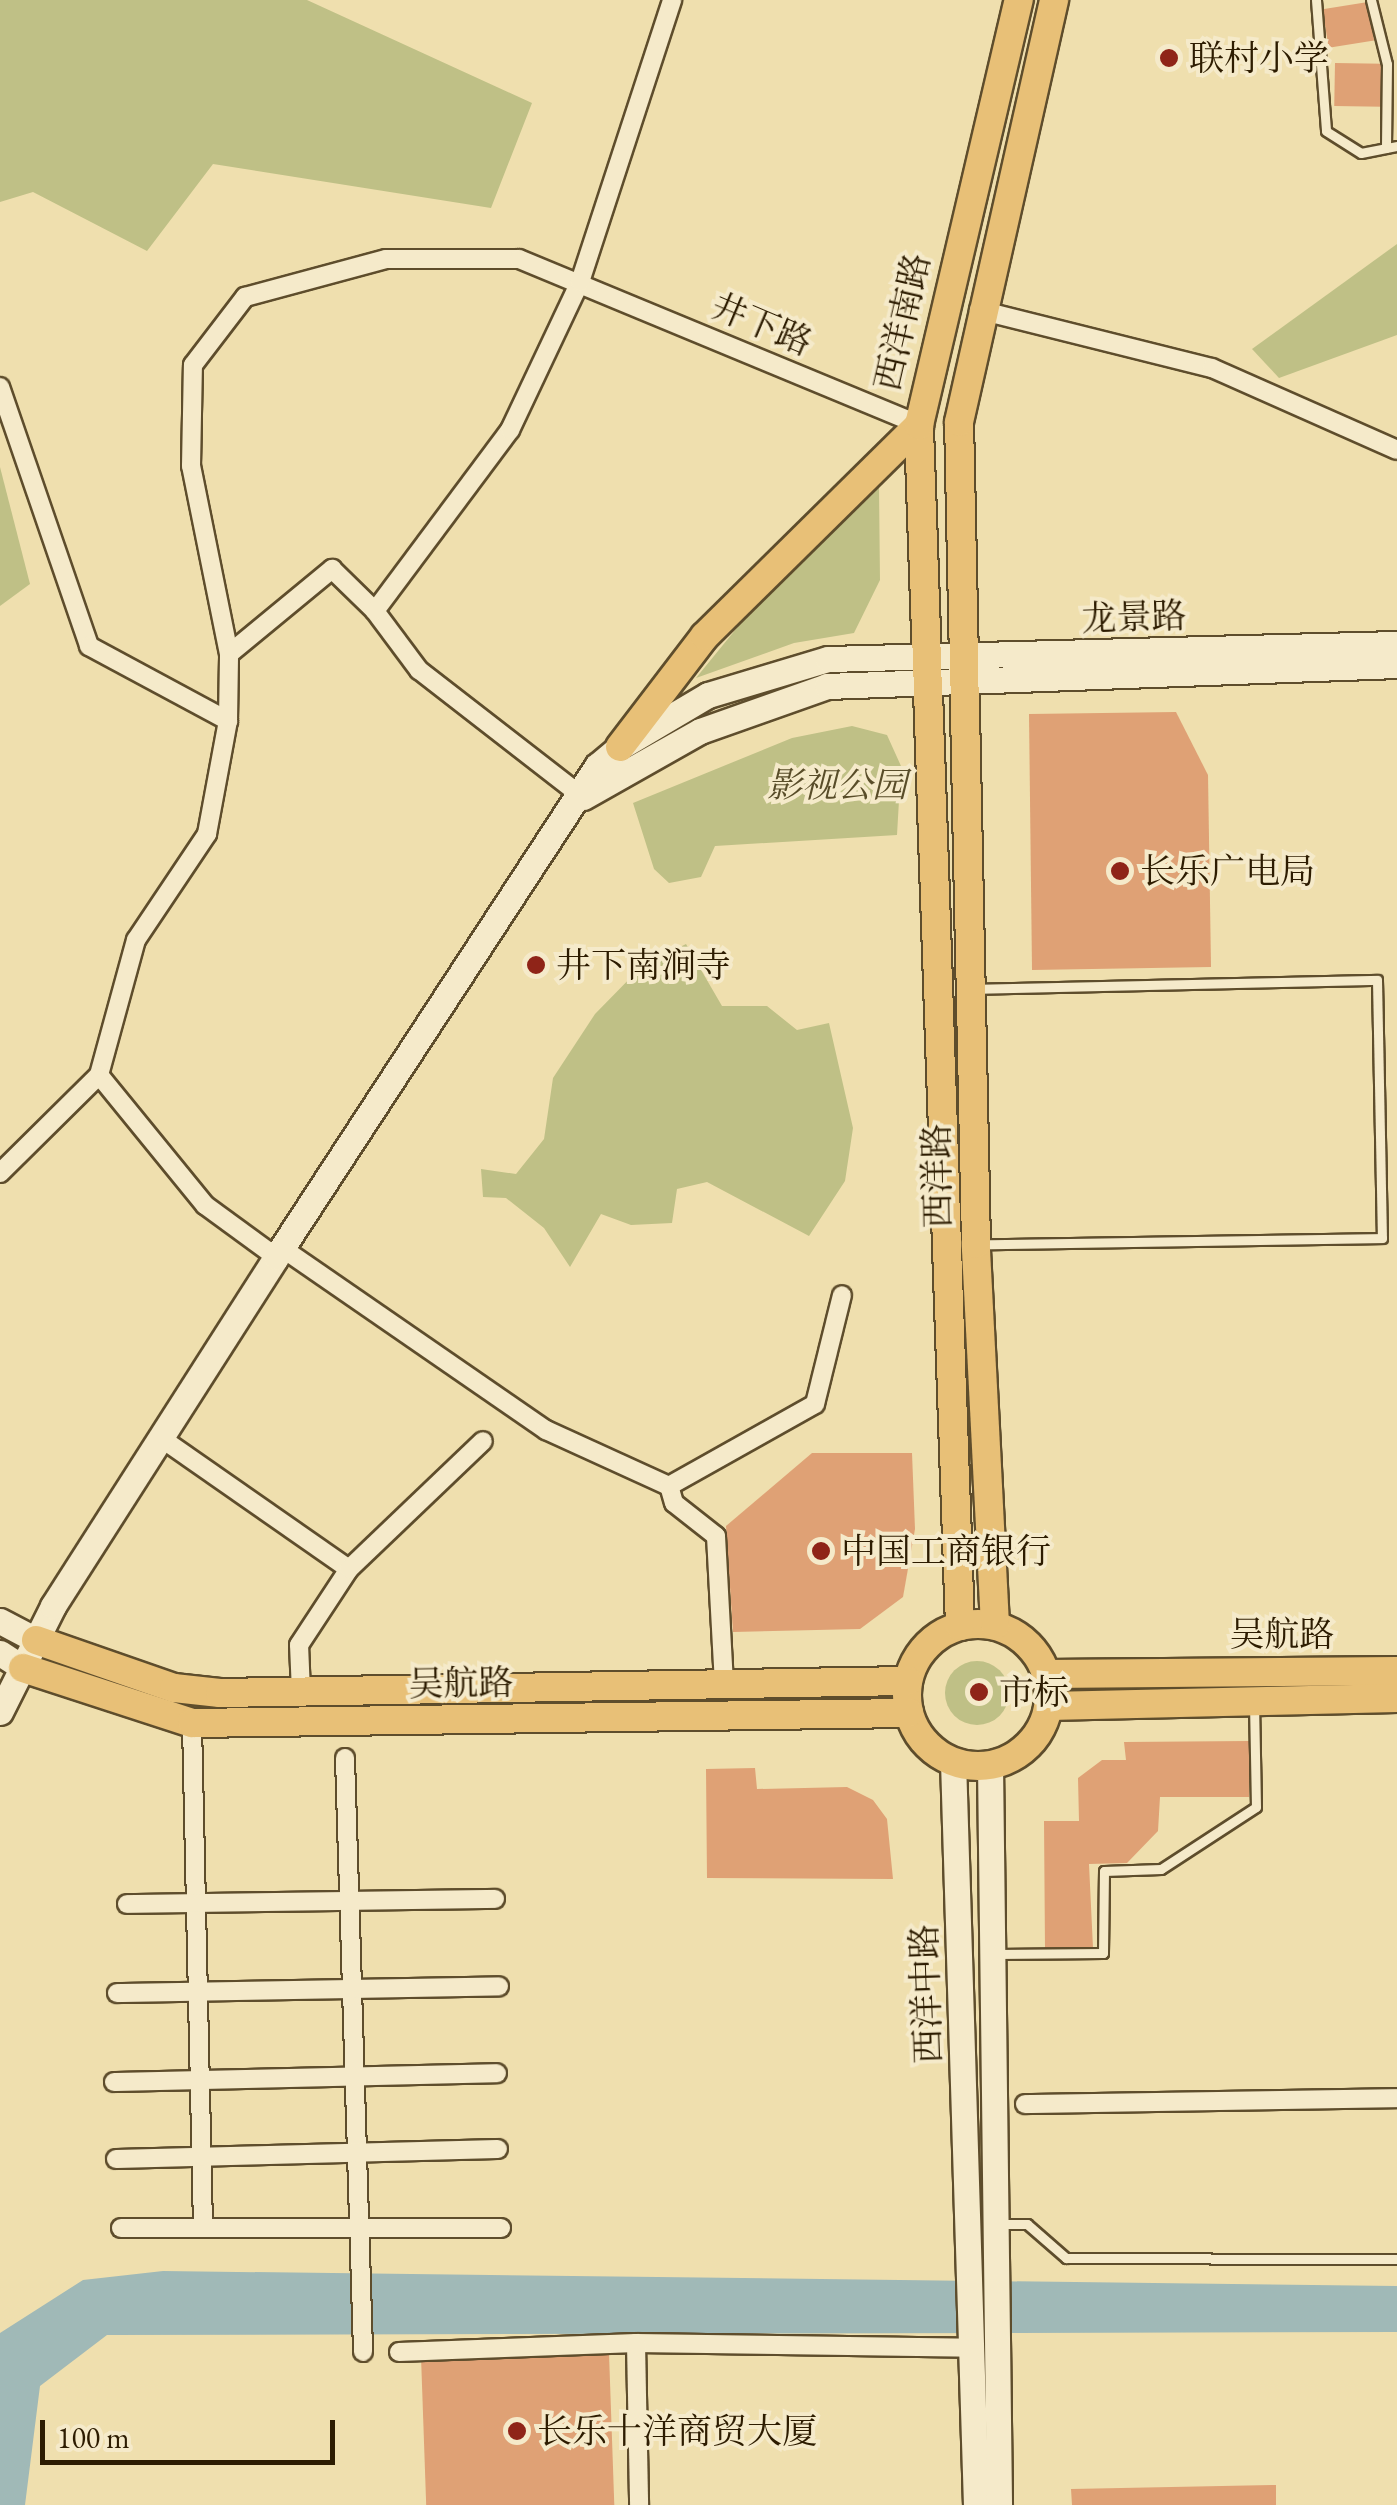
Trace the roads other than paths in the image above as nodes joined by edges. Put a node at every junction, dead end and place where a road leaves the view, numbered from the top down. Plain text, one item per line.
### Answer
1 (672, 0) edge
2 (1019, 0) edge
3 (1316, 0) edge
4 (1371, 0) edge
5 (1056, 1) edge
6 (1397, 146) edge
7 (1386, 148) junction
8 (580, 282) junction
9 (978, 310) junction
10 (0, 387) edge
11 (919, 425) junction
12 (1397, 450) edge
13 (375, 611) junction
14 (1397, 644) edge
15 (229, 654) junction
16 (1397, 664) edge
17 (929, 668) junction
18 (963, 668) junction
19 (228, 721) junction
20 (964, 726) joint
21 (932, 727) joint
22 (620, 747) junction
23 (584, 797) junction
24 (970, 989) junction
25 (99, 1075) junction
26 (0, 1173) edge
27 (976, 1244) junction
28 (279, 1252) junction
29 (842, 1295) dead end
30 (161, 1438) junction
31 (484, 1441) dead end
32 (668, 1486) junction
33 (972, 1539) junction
34 (349, 1569) junction
35 (0, 1621) edge
36 (995, 1625) junction
37 (960, 1626) junction
38 (36, 1640) junction
39 (12, 1660) edge
40 (1397, 1671) edge
41 (1178, 1672) junction
42 (1048, 1674) junction
43 (908, 1681) junction
44 (820, 1682) junction
45 (724, 1684) junction
46 (301, 1692) junction
47 (1397, 1698) edge
48 (1254, 1702) junction
49 (1178, 1703) junction
50 (1049, 1706) junction
51 (0, 1712) edge
52 (909, 1713) junction
53 (820, 1714) junction
54 (192, 1723) junction
55 (344, 1758) dead end
56 (953, 1761) junction
57 (990, 1765) junction
58 (992, 1892) junction
59 (958, 1893) junction
60 (495, 1900) dead end
61 (350, 1901) junction
62 (196, 1903) junction
63 (127, 1904) dead end
64 (993, 1954) junction
65 (499, 1986) dead end
66 (353, 1988) junction
67 (198, 1991) junction
68 (117, 1993) dead end
69 (496, 2073) dead end
70 (356, 2076) junction
71 (200, 2080) junction
72 (114, 2082) dead end
73 (1397, 2098) edge
74 (1025, 2104) dead end
75 (498, 2150) dead end
76 (359, 2153) junction
77 (202, 2156) junction
78 (116, 2159) dead end
79 (982, 2224) junction
80 (121, 2228) dead end
81 (204, 2228) junction
82 (362, 2228) junction
83 (501, 2228) dead end
84 (1397, 2258) edge
85 (636, 2343) junction
86 (974, 2348) junction
87 (363, 2352) dead end
88 (399, 2352) dead end
89 (986, 2379) junction
90 (639, 2505) edge
91 (976, 2505) edge
92 (999, 2505) edge

1 - 8 street
2 - 11 main road, 西洋南路
3 - 7 lane
4 - 7 lane
5 - 9 main road, 西洋南路
6 - 7 lane
8 - 11 street, 井下路
8 - 13 street
8 - 15 street, 井下路
9 - 12 street
9 - 18 main road, 西洋南路
10 - 19 street
11 - 17 main road, 西洋南路
11 - 22 main road
13 - 15 street
13 - 23 street
14 - 18 street, 龙景路
15 - 19 street, 井下路
16 - 18 street
17 - 18 street, 龙景路
17 - 21 main road, 西洋南路
17 - 22 street, 龙景路
17 - 23 street
18 - 20 main road, 西洋南路
19 - 25 street, 井下路
20 - 24 main road, 西洋路
21 - 33 main road, 西洋路
22 - 23 street
23 - 28 street
24 - 27 main road, 西洋路
24 - 27 lane
25 - 26 street
25 - 28 street
27 - 33 main road, 西洋路
28 - 30 street
28 - 32 street
29 - 32 street
30 - 34 street
30 - 38 street
31 - 34 street
32 - 45 street
33 - 36 main road, 西洋路
33 - 37 main road, 西洋路
34 - 46 street
35 - 38 street
36 - 37 main road
36 - 42 main road
37 - 43 main road
38 - 39 street
38 - 46 main road, 吴航路
39 - 51 street
39 - 54 main road, 吴航路
40 - 41 main road, 吴航路
41 - 42 main road, 吴航路
41 - 49 main road
42 - 50 main road
43 - 44 main road, 吴航路
43 - 52 main road
44 - 45 main road, 吴航路
44 - 53 street
45 - 46 main road, 吴航路
47 - 48 main road, 吴航路
48 - 49 main road, 吴航路
48 - 64 lane
49 - 50 main road, 吴航路
50 - 57 main road
52 - 53 main road, 吴航路
52 - 56 main road
53 - 54 main road, 吴航路
54 - 62 street
55 - 61 street
56 - 57 main road
56 - 59 street, 西洋中路
57 - 58 street, 西洋中路
58 - 59 street
58 - 64 street, 西洋中路
59 - 79 street, 西洋中路
60 - 61 street
61 - 62 street
61 - 66 street
62 - 63 street
62 - 67 street
64 - 79 street, 西洋中路
65 - 66 street
66 - 67 street
66 - 70 street
67 - 68 street
67 - 71 street
69 - 70 street
70 - 71 street
70 - 76 street
71 - 72 street
71 - 77 street
73 - 74 street
75 - 76 street
76 - 77 street
76 - 82 street
77 - 78 street
77 - 81 street
79 - 84 lane
79 - 86 street
79 - 89 street
80 - 81 street
81 - 82 street
82 - 83 street
82 - 87 street
85 - 86 street
85 - 88 street
85 - 90 street
86 - 89 street
89 - 91 street
89 - 92 street

